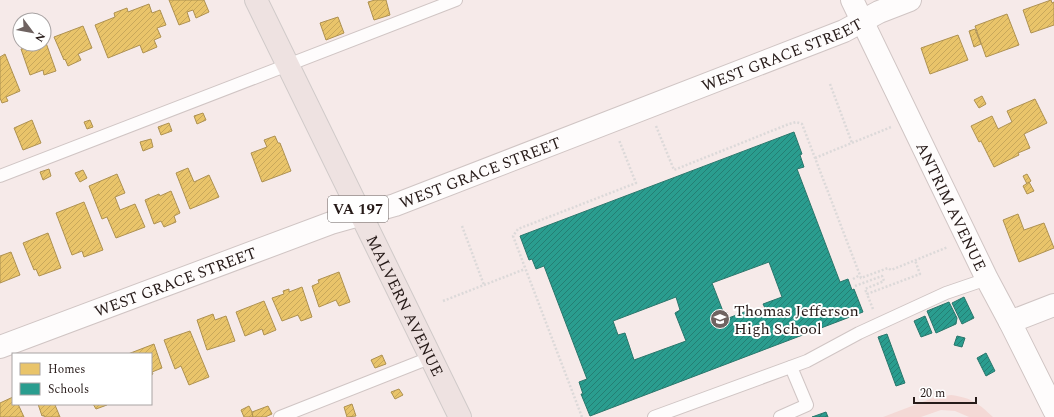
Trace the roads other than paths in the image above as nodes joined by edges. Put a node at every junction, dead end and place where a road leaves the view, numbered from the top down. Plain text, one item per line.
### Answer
1 (256, 0) edge
2 (456, 0) edge
3 (852, 0) edge
4 (910, 0) edge
5 (862, 21) junction
6 (288, 65) junction
7 (0, 176) edge
8 (361, 215) junction
9 (987, 279) junction
10 (1054, 305) edge
11 (1010, 322) junction
12 (0, 347) edge
13 (432, 357) junction
14 (791, 367) junction
15 (1054, 410) edge
16 (280, 417) edge
17 (460, 417) edge
18 (654, 417) edge
19 (780, 417) edge

1 - 6 main road, MALVERN AVENUE / VA 197
2 - 6 lane
3 - 5 street, ANTRIM AVENUE
4 - 5 street, WEST GRACE STREET
5 - 8 street, WEST GRACE STREET
5 - 9 street, ANTRIM AVENUE
6 - 7 lane
6 - 8 main road, MALVERN AVENUE / VA 197
8 - 12 street, WEST GRACE STREET
8 - 13 main road, MALVERN AVENUE / VA 197
9 - 11 street, ANTRIM AVENUE
9 - 14 lane
10 - 11 street
11 - 15 street, ANTRIM AVENUE
13 - 16 lane
13 - 17 main road, MALVERN AVENUE / VA 197
14 - 18 lane
14 - 19 lane

